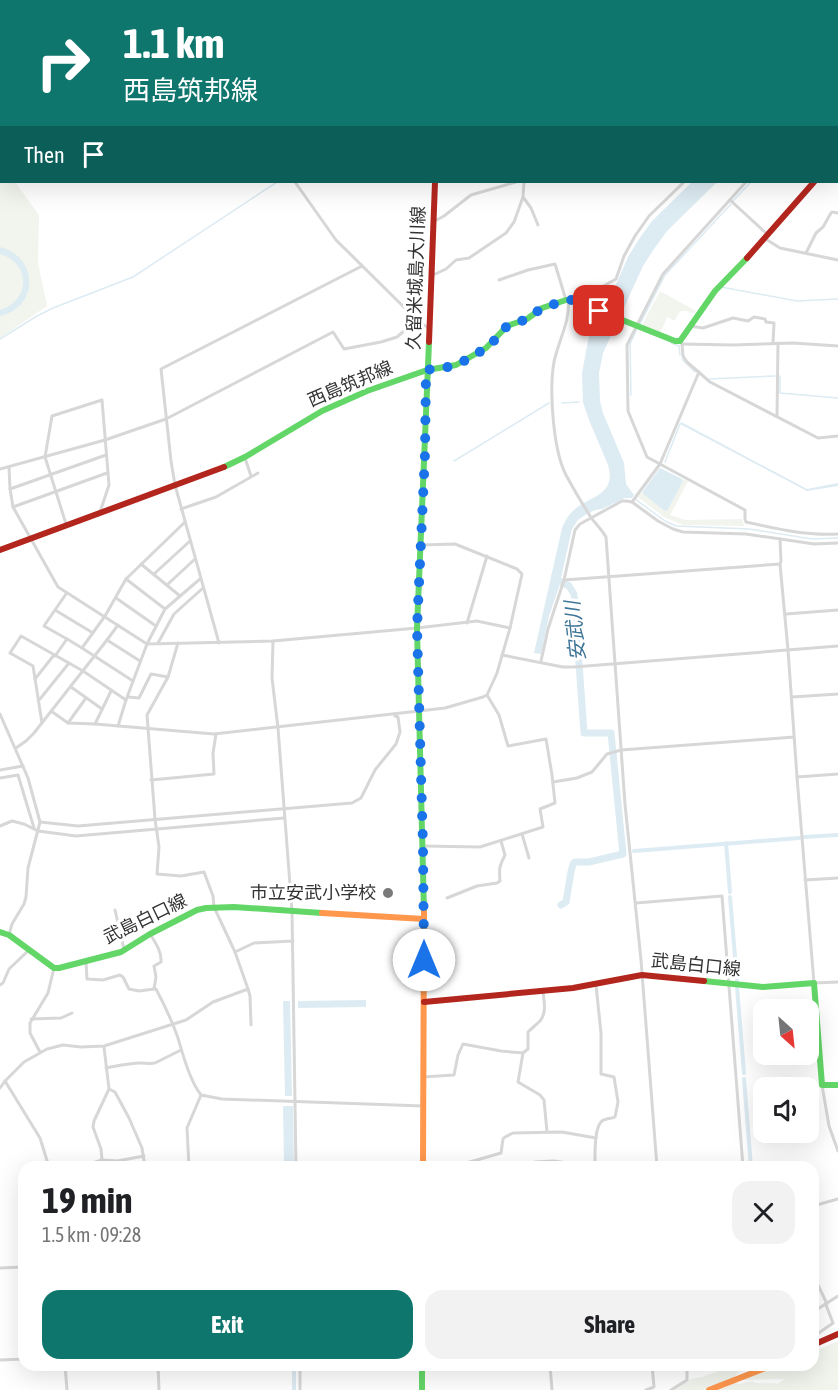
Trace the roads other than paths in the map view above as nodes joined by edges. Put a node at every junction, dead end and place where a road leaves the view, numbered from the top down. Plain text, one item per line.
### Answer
1 (296, 183) edge
2 (435, 183) edge
3 (513, 183) edge
4 (524, 183) edge
5 (683, 183) edge
6 (745, 183) edge
7 (813, 183) edge
8 (524, 197) junction
9 (730, 200) junction
10 (838, 213) edge
11 (433, 222) junction
12 (538, 225) dead end
13 (766, 236) junction
14 (806, 254) junction
15 (838, 260) edge
16 (362, 266) junction
17 (431, 276) junction
18 (499, 280) dead end
19 (591, 293) junction
20 (567, 300) junction
21 (590, 307) junction
22 (417, 320) junction
23 (430, 321) junction
24 (422, 324) junction
25 (636, 326) junction
26 (690, 326) junction
27 (429, 329) junction
28 (681, 343) junction
29 (773, 343) junction
30 (778, 343) junction
31 (838, 346) edge
32 (426, 370) junction
33 (699, 372) junction
34 (777, 417) junction
35 (166, 419) junction
36 (838, 436) edge
37 (105, 440) junction
38 (106, 455) junction
39 (45, 457) junction
40 (245, 457) junction
41 (660, 464) junction
42 (9, 467) junction
43 (0, 469) edge
44 (51, 473) junction
45 (258, 473) dead end
46 (107, 474) junction
47 (251, 476) junction
48 (175, 485) junction
49 (10, 489) junction
50 (57, 491) junction
51 (632, 502) junction
52 (13, 507) junction
53 (182, 509) junction
54 (100, 512) junction
55 (591, 516) junction
56 (184, 522) junction
57 (66, 524) junction
58 (838, 534) edge
59 (30, 538) junction
60 (780, 539) junction
61 (190, 541) junction
62 (838, 543) edge
63 (421, 545) junction
64 (0, 550) edge
65 (487, 556) junction
66 (195, 559) junction
67 (141, 564) junction
68 (780, 564) junction
69 (154, 574) junction
70 (609, 577) junction
71 (201, 578) junction
72 (126, 579) junction
73 (564, 580) junction
74 (167, 585) junction
75 (203, 588) junction
76 (66, 594) junction
77 (180, 596) junction
78 (115, 597) junction
79 (169, 605) junction
80 (165, 609) junction
81 (55, 610) junction
82 (838, 610) edge
83 (176, 612) junction
84 (785, 614) junction
85 (105, 616) junction
86 (467, 623) junction
87 (118, 625) junction
88 (156, 626) junction
89 (417, 628) junction
90 (510, 628) junction
91 (93, 633) junction
92 (67, 639) junction
93 (107, 640) junction
94 (273, 641) junction
95 (158, 643) junction
96 (177, 643) junction
97 (219, 643) junction
98 (147, 644) junction
99 (838, 646) edge
100 (82, 648) junction
101 (788, 650) junction
102 (55, 655) junction
103 (502, 655) junction
104 (94, 656) junction
105 (140, 661) junction
106 (541, 661) junction
107 (69, 663) junction
108 (616, 664) junction
109 (83, 671) junction
110 (168, 677) junction
111 (35, 679) junction
112 (133, 681) junction
113 (71, 687) junction
114 (111, 691) junction
115 (838, 694) edge
116 (488, 695) junction
117 (791, 697) junction
118 (87, 698) junction
119 (126, 699) junction
120 (39, 700) junction
121 (102, 709) junction
122 (51, 711) junction
123 (419, 711) junction
124 (0, 714) edge
125 (395, 714) junction
126 (42, 723) junction
127 (68, 723) junction
128 (95, 724) junction
129 (118, 726) junction
130 (147, 728) junction
131 (278, 728) junction
132 (216, 734) junction
133 (794, 737) junction
134 (15, 748) junction
135 (620, 751) junction
136 (23, 766) junction
137 (0, 770) edge
138 (838, 774) edge
139 (797, 777) junction
140 (0, 778) edge
141 (151, 780) junction
142 (553, 783) junction
143 (284, 809) junction
144 (284, 818) junction
145 (155, 819) junction
146 (40, 822) junction
147 (0, 826) edge
148 (34, 828) junction
149 (156, 828) junction
150 (38, 831) junction
151 (522, 834) junction
152 (501, 841) junction
153 (423, 846) junction
154 (529, 858) dead end
155 (838, 878) edge
156 (805, 880) junction
157 (447, 898) dead end
158 (636, 903) junction
159 (214, 907) junction
160 (115, 910) dead end
161 (292, 911) junction
162 (424, 919) junction
163 (0, 932) edge
164 (150, 934) junction
165 (9, 935) junction
166 (293, 941) junction
167 (30, 949) junction
168 (124, 950) junction
169 (235, 952) junction
170 (86, 962) junction
171 (54, 968) junction
172 (642, 975) junction
173 (838, 982) edge
174 (596, 983) junction
175 (728, 983) junction
176 (814, 983) junction
177 (0, 985) edge
178 (248, 988) junction
179 (154, 989) junction
180 (543, 991) junction
181 (424, 1002) junction
182 (72, 1013) dead end
183 (32, 1019) junction
184 (172, 1025) junction
185 (251, 1025) dead end
186 (104, 1046) junction
187 (181, 1050) junction
188 (40, 1052) junction
189 (522, 1053) junction
190 (106, 1068) junction
191 (423, 1077) junction
192 (5, 1081) junction
193 (822, 1085) junction
194 (838, 1085) edge
195 (0, 1088) edge
196 (110, 1089) junction
197 (201, 1095) junction
198 (295, 1102) junction
199 (424, 1106) junction
200 (547, 1132) junction
201 (596, 1138) junction
202 (838, 1151) edge
203 (144, 1156) junction
204 (102, 1160) junction
205 (47, 1161) edge
206 (99, 1161) edge
207 (144, 1161) edge
208 (189, 1161) edge
209 (296, 1161) edge
210 (423, 1161) edge
211 (475, 1161) edge
212 (595, 1161) edge
213 (657, 1161) edge
214 (743, 1161) edge
215 (838, 1199) edge
216 (819, 1204) edge
217 (18, 1268) edge
218 (0, 1269) edge
219 (819, 1287) edge
220 (838, 1296) edge
221 (827, 1304) junction
222 (819, 1309) edge
223 (819, 1333) edge
224 (838, 1334) edge
225 (819, 1342) edge
226 (18, 1359) edge
227 (0, 1360) edge
228 (65, 1371) edge
229 (158, 1371) edge
230 (300, 1371) edge
231 (422, 1371) edge
232 (550, 1371) edge
233 (653, 1371) edge
234 (687, 1371) edge
235 (758, 1371) edge
236 (67, 1390) edge
237 (159, 1390) edge
238 (300, 1390) edge
239 (422, 1390) edge
240 (552, 1390) edge
241 (646, 1390) edge
242 (671, 1390) edge
243 (709, 1390) edge

1 - 16 street
2 - 11 main road, 久留米城島大川線
3 - 11 street
4 - 8 street
5 - 19 street
6 - 9 street
7 - 13 main road
8 - 12 street
8 - 17 street
9 - 13 street
9 - 25 street
10 - 14 street
11 - 17 main road, 久留米城島大川線
13 - 14 street
13 - 26 main road
14 - 15 street
16 - 22 street
16 - 35 street
17 - 23 main road, 久留米城島大川線
18 - 20 street
19 - 20 street
19 - 21 street
20 - 21 main road
20 - 32 main road, 西島筑邦線
20 - 55 street
21 - 25 main road
22 - 24 street
22 - 35 street
23 - 24 street
23 - 27 main road, 久留米城島大川線
24 - 27 street
25 - 28 main road
25 - 41 street
26 - 28 main road
26 - 29 street
27 - 32 main road, 久留米城島大川線
28 - 29 street
28 - 33 street
29 - 30 street
30 - 31 street
30 - 34 street
32 - 40 main road, 西島筑邦線
32 - 63 main road, 久留米城島大川線
33 - 34 street
33 - 41 street
34 - 36 street
35 - 37 street
35 - 48 street
37 - 38 street
37 - 39 street
37 - 39 street
38 - 44 street
38 - 46 street
39 - 42 street
39 - 44 street
40 - 47 street
40 - 48 main road, 西島筑邦線
41 - 51 street
41 - 58 street
42 - 43 street
42 - 49 street
44 - 49 street
44 - 50 street
45 - 47 street
46 - 50 street
46 - 54 street
47 - 53 street
48 - 53 street
48 - 54 main road, 西島筑邦線
49 - 52 street
50 - 52 street
50 - 57 street
51 - 55 street
51 - 60 street
52 - 59 street
53 - 56 street
54 - 57 main road, 西島筑邦線
55 - 70 street
55 - 73 street
56 - 61 street
56 - 67 street
57 - 59 main road, 西島筑邦線
59 - 64 main road, 西島筑邦線
59 - 76 street
60 - 62 street
60 - 68 street
61 - 66 street
61 - 69 street
63 - 65 street
63 - 89 main road, 久留米城島大川線
65 - 86 street
65 - 90 street
66 - 71 street
66 - 74 street
67 - 69 street
67 - 72 street
68 - 70 street
68 - 84 street
69 - 74 street
70 - 73 street
70 - 108 street
71 - 75 street
71 - 77 street
72 - 78 street
72 - 80 street
73 - 106 street
74 - 77 street
75 - 83 street
75 - 97 street
76 - 81 street
76 - 85 street
77 - 79 street
78 - 85 street
78 - 88 street
79 - 80 street
79 - 83 street
80 - 88 street
81 - 91 street
81 - 92 street
82 - 84 street
83 - 95 street
84 - 101 street
85 - 87 street
85 - 91 street
86 - 89 street
86 - 90 street
87 - 93 street
87 - 98 street
88 - 98 street
89 - 94 street
89 - 123 main road, 久留米城島大川線
90 - 103 street
91 - 100 street
92 - 100 street
92 - 102 street
93 - 104 street
93 - 105 street
94 - 97 street
94 - 131 street
95 - 96 street
95 - 98 street
96 - 97 street
96 - 110 street
98 - 105 street
99 - 101 street
100 - 104 street
101 - 108 street
101 - 117 street
102 - 107 street
102 - 111 street
102 - 111 street
103 - 106 street
103 - 116 street
104 - 109 street
104 - 112 street
105 - 112 street
106 - 108 street
107 - 109 street
107 - 120 street
108 - 135 street
109 - 113 street
109 - 114 street
110 - 119 street
110 - 130 street
111 - 120 street
112 - 119 street
113 - 118 street
113 - 122 street
114 - 119 street
114 - 121 street
115 - 117 street
116 - 123 street
116 - 142 street
117 - 133 street
118 - 121 street
118 - 127 street
119 - 129 street
120 - 126 street
121 - 128 street
122 - 126 street
122 - 127 street
123 - 125 street
123 - 153 main road, 久留米城島大川線
124 - 134 street
125 - 131 street
125 - 143 street
126 - 134 street
127 - 128 street
128 - 129 street
129 - 130 street
130 - 132 street
130 - 141 street
131 - 132 street
131 - 143 street
132 - 141 street
133 - 135 street
133 - 139 street
134 - 136 street
135 - 142 street
135 - 158 street
136 - 137 street
136 - 146 street
138 - 139 street
139 - 156 street
140 - 148 street
141 - 145 street
142 - 151 street
143 - 144 street
143 - 145 street
144 - 149 street
144 - 161 street
145 - 146 street
145 - 149 street
146 - 150 street
147 - 148 street
148 - 150 street
149 - 150 street
149 - 159 street
150 - 165 street
151 - 152 street
151 - 154 street
152 - 153 street
152 - 157 street
153 - 162 main road, 久留米城島大川線
155 - 156 street
156 - 176 street
158 - 172 street
158 - 175 street
159 - 161 main road, 武島白口線
159 - 164 main road, 武島白口線
159 - 169 street
160 - 168 street
161 - 162 main road, 武島白口線
161 - 166 street
162 - 181 main road, 久留米城島大川線
163 - 165 main road
164 - 168 main road, 武島白口線
164 - 179 street
165 - 167 main road
166 - 169 street
166 - 198 street
167 - 171 main road
167 - 177 street
168 - 170 main road, 武島白口線
169 - 178 street
170 - 171 main road, 武島白口線
170 - 179 street
171 - 183 street
172 - 174 main road, 武島白口線
172 - 175 main road, 武島白口線
172 - 213 street
173 - 176 street
174 - 180 main road, 武島白口線
174 - 201 street
175 - 176 main road, 武島白口線
175 - 214 street
176 - 193 main road
178 - 184 street
178 - 185 street
179 - 184 street
180 - 181 main road, 武島白口線
180 - 189 street
181 - 191 main road, 久留米城島大川線
182 - 183 street
183 - 188 street
184 - 186 street
184 - 187 street
186 - 188 street
186 - 190 street
187 - 190 street
187 - 197 street
188 - 192 street
189 - 191 street
189 - 200 street
190 - 196 street
191 - 199 main road, 久留米城島大川線
192 - 195 street
192 - 205 street
193 - 194 main road
193 - 202 street
196 - 203 street
196 - 204 street
197 - 198 street
197 - 208 street
198 - 199 street
198 - 209 street
199 - 210 main road, 久留米城島大川線
200 - 201 street
200 - 211 street
201 - 212 street
203 - 204 street
203 - 207 street
204 - 206 street
215 - 216 street
217 - 218 street
219 - 221 street
220 - 221 street
221 - 222 street
221 - 223 street
224 - 225 main road
226 - 227 street
228 - 236 street
229 - 237 street
230 - 238 street
231 - 239 main road
232 - 240 street
233 - 241 street
234 - 242 street
235 - 243 main road

